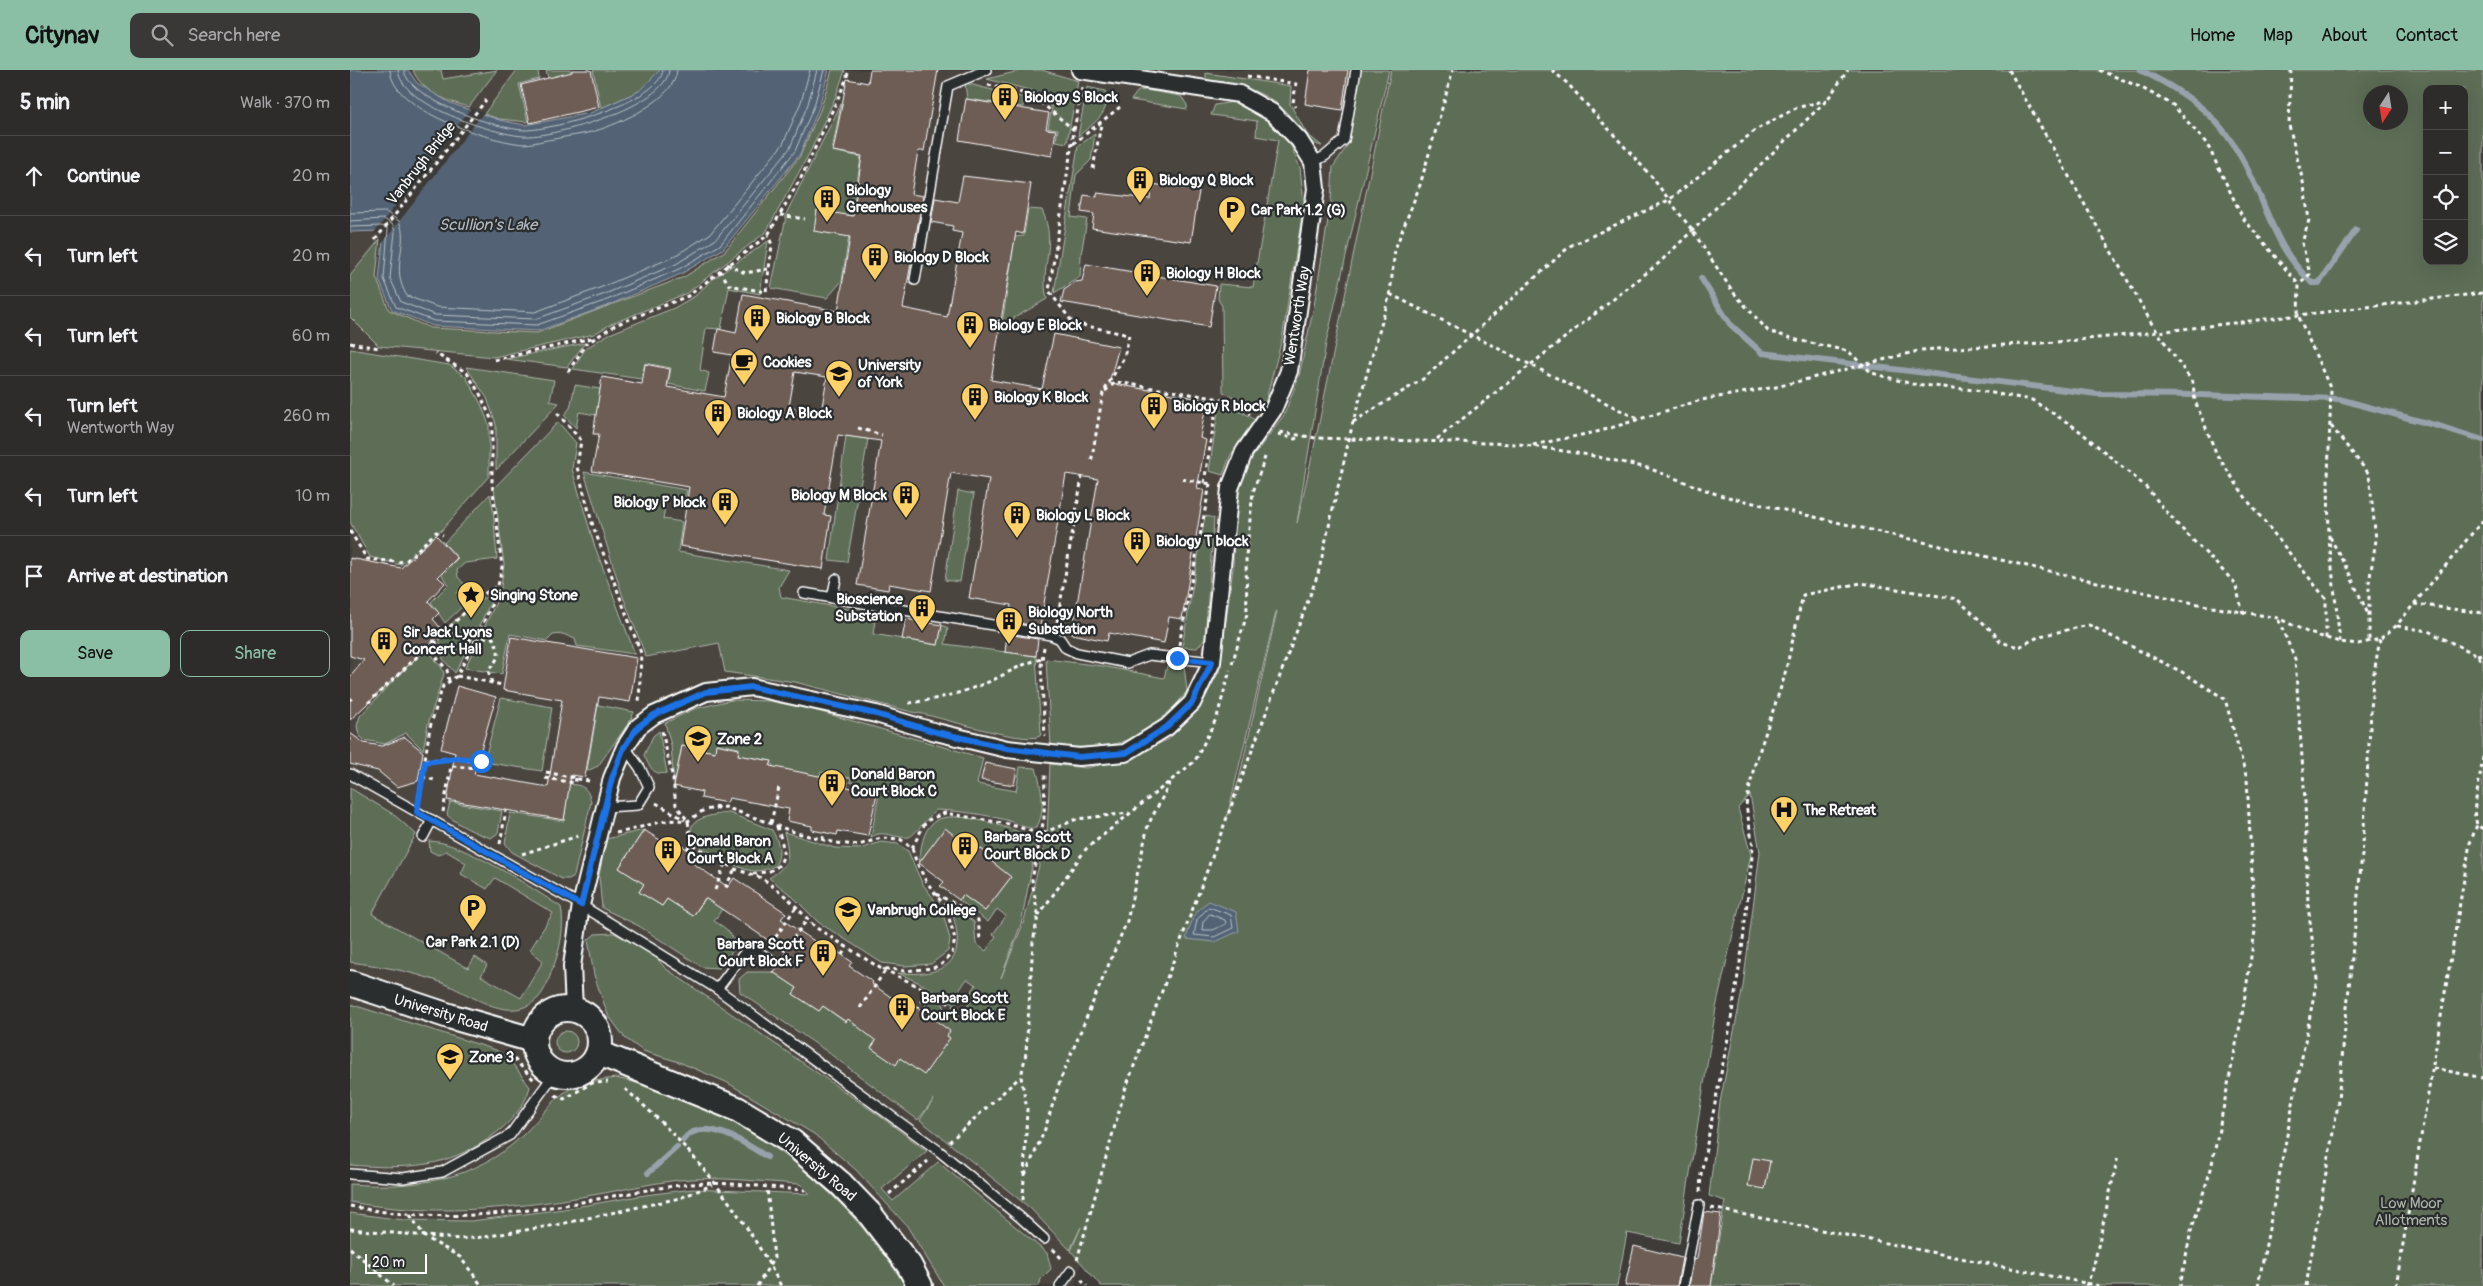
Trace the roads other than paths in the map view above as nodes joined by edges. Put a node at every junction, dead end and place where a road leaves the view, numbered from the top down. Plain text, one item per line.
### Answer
1 (986, 70) edge
2 (1080, 70) edge
3 (1356, 70) edge
4 (1313, 162) junction
5 (915, 280) dead end
6 (836, 579) dead end
7 (804, 593) dead end
8 (832, 598) junction
9 (1212, 662) junction
10 (624, 747) junction
11 (350, 774) edge
12 (605, 807) junction
13 (432, 820) junction
14 (423, 837) dead end
15 (581, 905) junction
16 (775, 962) road end
17 (350, 983) edge
18 (717, 989) junction
19 (574, 1009) junction
20 (533, 1040) junction
21 (599, 1054) junction
22 (554, 1073) junction
23 (350, 1174) edge
24 (1699, 1205) road end
25 (1044, 1239) road end
26 (1071, 1271) road end
27 (920, 1286) edge
28 (1060, 1286) edge
29 (1683, 1286) edge

1 - 5 lane
2 - 4 street, Wentworth Way
3 - 4 lane
4 - 9 street, Wentworth Way
6 - 8 lane
7 - 8 lane
8 - 9 lane
9 - 10 street, Wentworth Way
10 - 12 street, Wentworth Way
10 - 12 lane
11 - 13 lane
12 - 15 street, Wentworth Way
13 - 14 lane
13 - 15 lane
15 - 18 lane
15 - 19 street, Wentworth Way
16 - 18 lane
17 - 20 street, University Road
18 - 25 lane
19 - 20 street
19 - 21 street
20 - 22 street
21 - 22 street
21 - 27 street, University Road, bridge
22 - 23 lane
24 - 29 lane
26 - 28 lane

